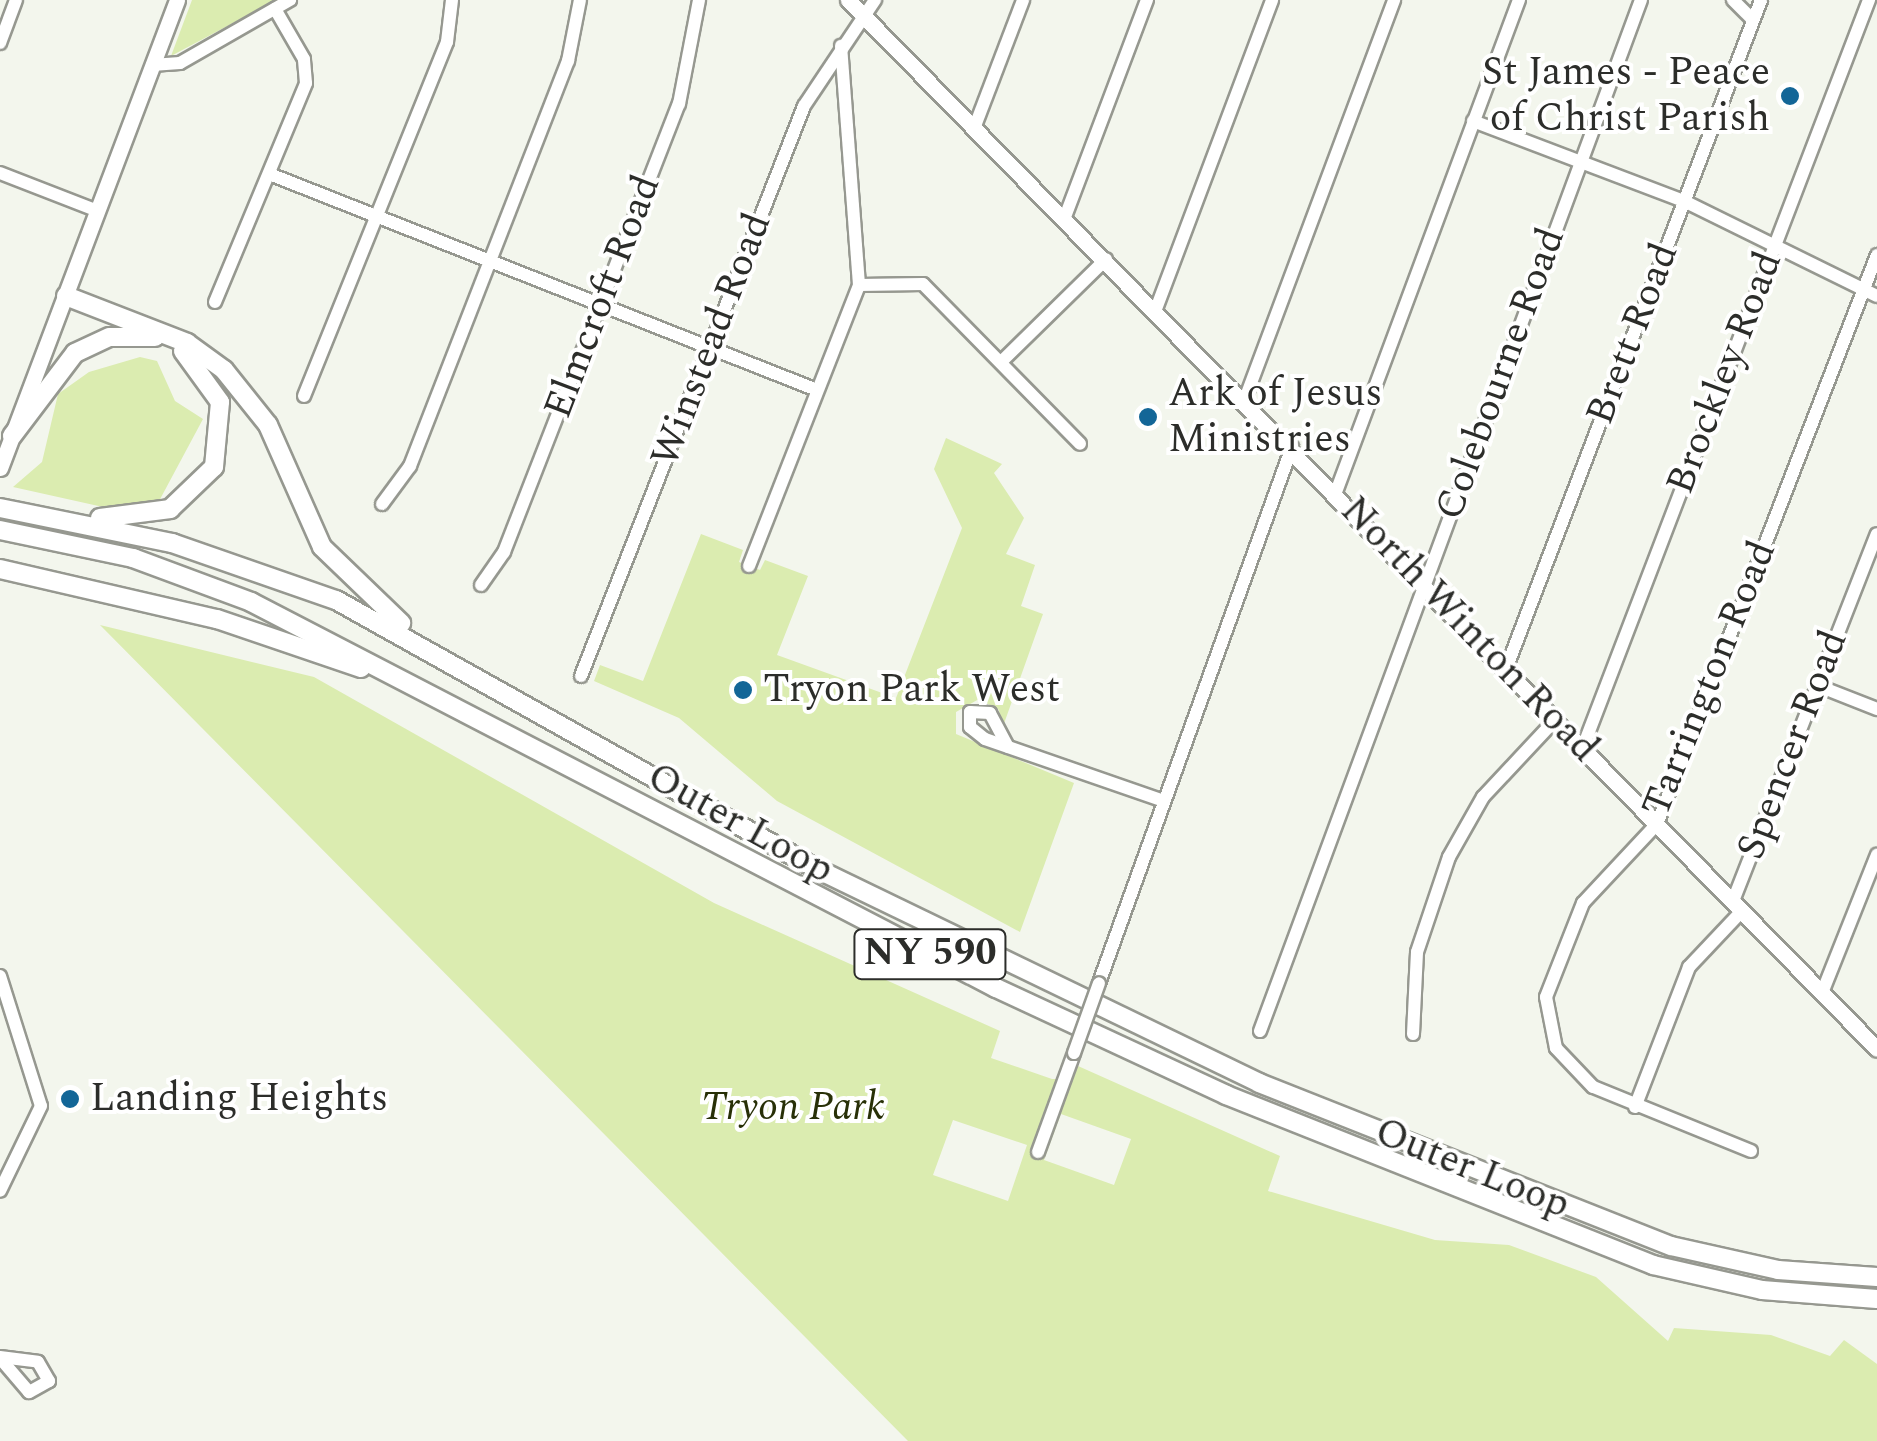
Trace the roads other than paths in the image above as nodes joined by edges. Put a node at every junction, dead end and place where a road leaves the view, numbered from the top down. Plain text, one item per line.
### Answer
1 (16, 0) edge
2 (177, 0) edge
3 (290, 0) edge
4 (452, 0) edge
5 (580, 0) edge
6 (699, 0) edge
7 (848, 0) edge
8 (875, 0) edge
9 (1022, 0) edge
10 (1147, 0) edge
11 (1272, 0) edge
12 (1394, 0) edge
13 (1519, 0) edge
14 (1641, 0) edge
15 (1732, 0) edge
16 (1762, 0) edge
17 (1868, 0) edge
18 (275, 9) junction
19 (863, 14) junction
20 (1754, 20) junction
21 (0, 43) edge
22 (841, 46) junction
23 (152, 65) junction
24 (1473, 121) junction
25 (976, 126) junction
26 (1579, 161) junction
27 (0, 174) edge
28 (272, 175) junction
29 (1684, 201) junction
30 (98, 211) junction
31 (1065, 218) junction
32 (378, 220) junction
33 (1774, 245) junction
34 (1877, 255) edge
35 (1106, 259) junction
36 (490, 262) junction
37 (859, 286) junction
38 (1863, 290) junction
39 (66, 296) junction
40 (1877, 296) edge
41 (214, 302) dead end
42 (600, 305) junction
43 (1156, 309) junction
44 (136, 322) junction
45 (174, 345) junction
46 (708, 348) junction
47 (1002, 362) junction
48 (817, 390) junction
49 (304, 396) dead end
50 (1245, 399) junction
51 (12, 436) junction
52 (1080, 444) dead end
53 (1292, 447) junction
54 (0, 468) edge
55 (1336, 492) junction
56 (382, 504) dead end
57 (0, 508) edge
58 (22, 512) junction
59 (6, 531) edge
60 (1877, 534) edge
61 (749, 566) dead end
62 (0, 570) edge
63 (1424, 582) junction
64 (482, 585) dead end
65 (463, 666) junction
66 (1506, 668) junction
67 (581, 676) dead end
68 (1816, 684) junction
69 (448, 703) junction
70 (1877, 708) edge
71 (1556, 719) junction
72 (1008, 746) dead end
73 (1583, 747) junction
74 (1164, 801) junction
75 (1658, 824) junction
76 (1877, 855) edge
77 (1737, 906) junction
78 (0, 976) edge
79 (1822, 993) junction
80 (1260, 1031) dead end
81 (1412, 1034) dead end
82 (1877, 1049) edge
83 (1634, 1106) junction
84 (1751, 1151) dead end
85 (1038, 1152) dead end
86 (0, 1190) edge
87 (1877, 1278) edge
88 (1877, 1299) edge

1 - 21 street
2 - 23 main road
3 - 18 street
4 - 32 street
5 - 36 street
6 - 42 street, Elmcroft Road
7 - 19 main road, North Winton Road
8 - 19 street, Winstead Road
9 - 25 street
10 - 31 street
11 - 43 street
12 - 50 street
13 - 24 street
14 - 26 street, Colebourne Road
15 - 20 street
16 - 20 street, Brett Road
17 - 33 street, Brockley Road
18 - 23 street
18 - 28 street
19 - 22 street, Winstead Road
19 - 25 main road, North Winton Road
20 - 29 street, Brett Road
22 - 37 street
22 - 46 street, Winstead Road
23 - 30 main road
24 - 26 street
24 - 55 street
25 - 31 main road, North Winton Road
26 - 29 street
26 - 63 street, Colebourne Road
27 - 30 street
28 - 32 street
28 - 41 street
29 - 33 street
29 - 66 street, Brett Road
30 - 39 main road
31 - 35 main road, North Winton Road
32 - 36 street
32 - 49 street
33 - 38 street
33 - 73 street, Brockley Road
34 - 38 street, Tarrington Road
35 - 43 main road, North Winton Road
35 - 47 street
36 - 42 street
36 - 56 street
37 - 47 street
37 - 48 street
38 - 40 street
38 - 75 street, Tarrington Road
39 - 44 highway
39 - 51 main road
42 - 46 street
42 - 64 street, Elmcroft Road
43 - 50 main road, North Winton Road
44 - 45 highway
44 - 65 highway
45 - 51 highway
45 - 58 highway
46 - 48 street
46 - 67 street, Winstead Road
47 - 52 street
48 - 61 street
50 - 53 main road, North Winton Road
51 - 54 main road
53 - 55 main road, North Winton Road
53 - 74 street
55 - 63 main road, North Winton Road
57 - 58 highway, Outer Loop / NY 590
58 - 65 highway, Outer Loop / NY 590
59 - 69 highway, Outer Loop / NY 590
60 - 68 street, Spencer Road
62 - 69 highway
63 - 66 main road, North Winton Road
63 - 80 street, Colebourne Road
65 - 87 highway, Outer Loop / NY 590
66 - 71 main road, North Winton Road
68 - 70 street
68 - 77 street, Spencer Road
69 - 88 highway, Outer Loop / NY 590
71 - 73 main road, North Winton Road
71 - 81 street
72 - 74 street
73 - 75 main road, North Winton Road
74 - 85 street, bridge
75 - 77 main road, North Winton Road
75 - 83 street, Tarrington Road
76 - 79 street
77 - 79 main road, North Winton Road
77 - 83 street
78 - 86 street
79 - 82 main road, North Winton Road
83 - 84 street, Tarrington Road

